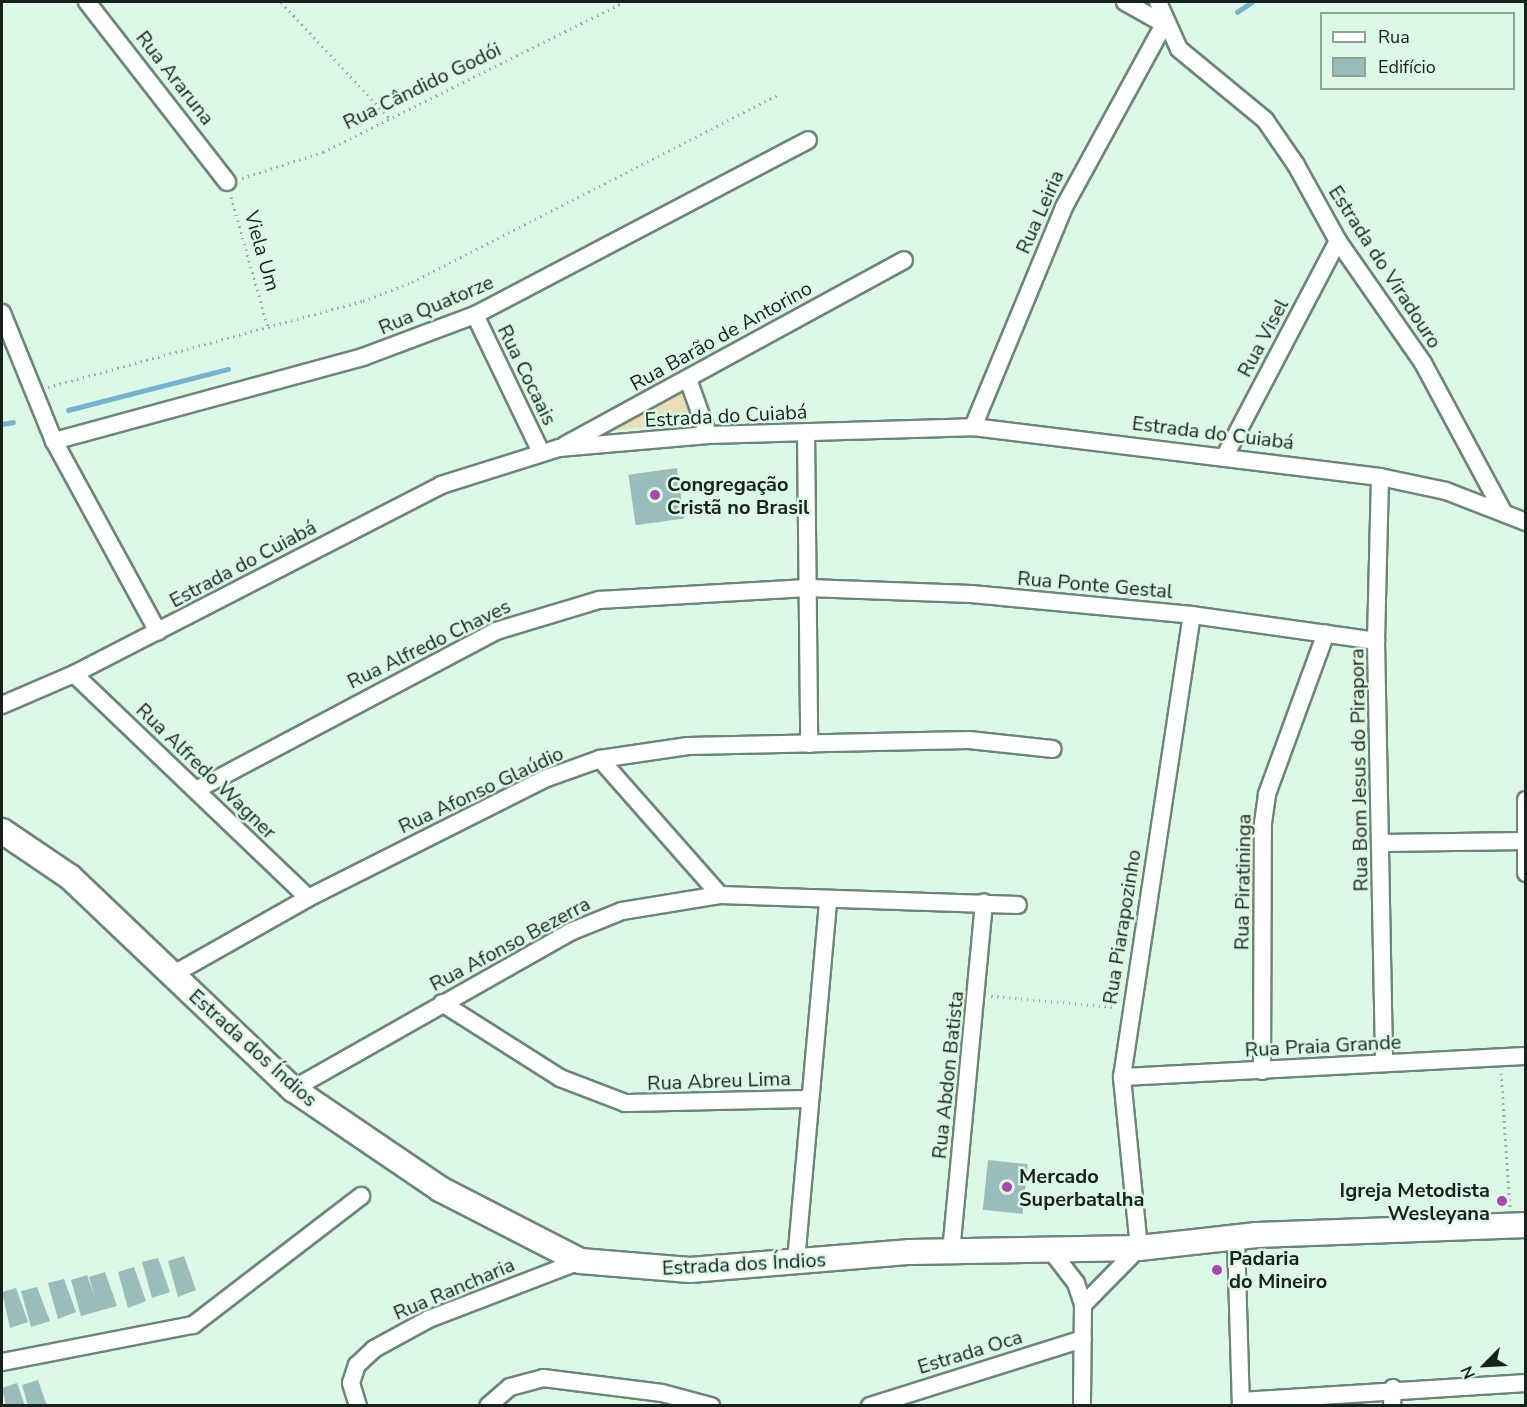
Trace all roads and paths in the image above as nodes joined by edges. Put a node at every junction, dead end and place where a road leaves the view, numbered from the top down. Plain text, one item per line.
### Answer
1 (87, 2) edge
2 (282, 2) edge
3 (624, 2) edge
4 (1125, 2) edge
5 (1158, 2) edge
6 (1164, 24) junction
7 (779, 94) dead end
8 (390, 118) junction
9 (807, 140) dead end
10 (227, 182) junction
11 (1338, 241) junction
12 (904, 260) dead end
13 (475, 315) junction
14 (2, 318) edge
15 (268, 328) junction
16 (688, 379) junction
17 (32, 392) junction
18 (973, 427) junction
19 (806, 432) junction
20 (708, 435) junction
21 (54, 441) junction
22 (559, 448) junction
23 (541, 452) junction
24 (1226, 454) junction
25 (1380, 477) junction
26 (1502, 510) junction
27 (1526, 522) edge
28 (808, 588) junction
29 (1192, 615) junction
30 (158, 632) junction
31 (1326, 633) junction
32 (1376, 641) junction
33 (74, 675) junction
34 (2, 705) edge
35 (809, 744) junction
36 (1053, 749) dead end
37 (600, 759) junction
38 (196, 790) junction
39 (1526, 800) edge
40 (2, 831) edge
41 (1525, 841) edge
42 (1382, 843) junction
43 (1526, 873) edge
44 (720, 895) junction
45 (308, 898) junction
46 (828, 902) junction
47 (984, 903) junction
48 (1018, 904) dead end
49 (172, 975) junction
50 (977, 994) junction
51 (442, 1003) junction
52 (1130, 1008) junction
53 (1526, 1056) edge
54 (1499, 1057) junction
55 (1384, 1063) junction
56 (1262, 1071) junction
57 (1122, 1077) junction
58 (293, 1089) junction
59 (808, 1099) junction
60 (361, 1196) dead end
61 (1519, 1226) edge
62 (1236, 1239) junction
63 (1049, 1248) junction
64 (1139, 1248) junction
65 (951, 1252) junction
66 (580, 1261) junction
67 (796, 1261) junction
68 (1083, 1305) junction
69 (1083, 1339) junction
70 (2, 1362) edge
71 (1526, 1383) edge
72 (1393, 1388) junction
73 (1241, 1403) edge
74 (358, 1406) edge
75 (488, 1406) edge
76 (711, 1406) edge
77 (870, 1406) edge
78 (1082, 1406) edge
79 (1392, 1406) edge

1 - 10 street, Rua Araruna
2 - 8 path
3 - 8 path, Rua Cândido Godói
4 - 6 street
5 - 6 street, Estrada do Viradouro
6 - 11 street, Estrada do Viradouro
6 - 18 street, Rua Leiria
7 - 15 path
8 - 10 path, Rua Cândido Godói
9 - 13 street, Rua Quatorze
10 - 15 path, Viela Um
11 - 24 street, Rua Visel
11 - 26 street, Estrada do Viradouro
12 - 16 street, Rua Barão de Antorino
13 - 21 street, Rua Quatorze
13 - 23 street, Rua Cocaais
14 - 17 street
15 - 17 path
16 - 20 street
16 - 22 street, Rua Barão de Antorino
17 - 21 street
18 - 19 street, Estrada do Cuiabá
18 - 24 street, Estrada do Cuiabá
19 - 20 street, Estrada do Cuiabá
19 - 28 street
20 - 22 street, Estrada do Cuiabá
21 - 30 street
22 - 23 street, Estrada do Cuiabá
23 - 30 street, Estrada do Cuiabá
24 - 25 street, Estrada do Cuiabá
25 - 26 street, Estrada do Cuiabá
25 - 32 street, Rua Bom Jesus do Pirapora
26 - 27 street
28 - 29 street, Rua Ponte Gestal
28 - 35 street
28 - 38 street, Rua Alfredo Chaves
29 - 31 street, Rua Ponte Gestal
29 - 52 street, Rua Piarapozinho
30 - 33 street, Estrada do Cuiabá
31 - 32 street, Rua Ponte Gestal
31 - 56 street, Rua Piratininga
32 - 42 street, Rua Bom Jesus do Pirapora
33 - 34 street, Estrada do Cuiabá
33 - 38 street, Rua Alfredo Wagner
35 - 36 street, Rua Afonso Glaúdio
35 - 37 street, Rua Afonso Glaúdio
37 - 44 street
37 - 45 street, Rua Afonso Glaúdio
38 - 45 street, Rua Alfredo Wagner
39 - 41 street
40 - 49 street, Estrada dos Índios
41 - 42 street
41 - 43 street
42 - 55 street, Rua Bom Jesus do Pirapora
44 - 46 street, Rua Afonso Bezerra
44 - 51 street, Rua Afonso Bezerra
45 - 49 street, Rua Afonso Glaúdio
46 - 47 street, Rua Afonso Bezerra
46 - 59 street
47 - 48 street, Rua Afonso Bezerra
47 - 50 street, Rua Abdon Batista
49 - 58 street, Estrada dos Índios
50 - 52 path
50 - 65 street, Rua Abdon Batista
51 - 58 street, Rua Afonso Bezerra
51 - 59 street, Rua Abreu Lima
52 - 57 street, Rua Piarapozinho
53 - 54 street, Rua Praia Grande
54 - 55 street, Rua Praia Grande
54 - 61 path
55 - 56 street, Rua Praia Grande
56 - 57 street, Rua Praia Grande
57 - 64 street, Rua Piarapozinho
58 - 66 street, Estrada dos Índios
59 - 67 street
60 - 70 street
61 - 62 street, Estrada dos Índios
62 - 64 street, Estrada dos Índios
62 - 73 street
63 - 64 street, Estrada dos Índios
63 - 65 street, Estrada dos Índios
63 - 68 street
64 - 68 street
65 - 67 street, Estrada dos Índios
66 - 67 street, Estrada dos Índios
66 - 74 street, Rua Rancharia
68 - 69 street
69 - 77 street, Estrada Oca
69 - 78 street
71 - 72 street
72 - 73 street
72 - 79 street
75 - 76 street

